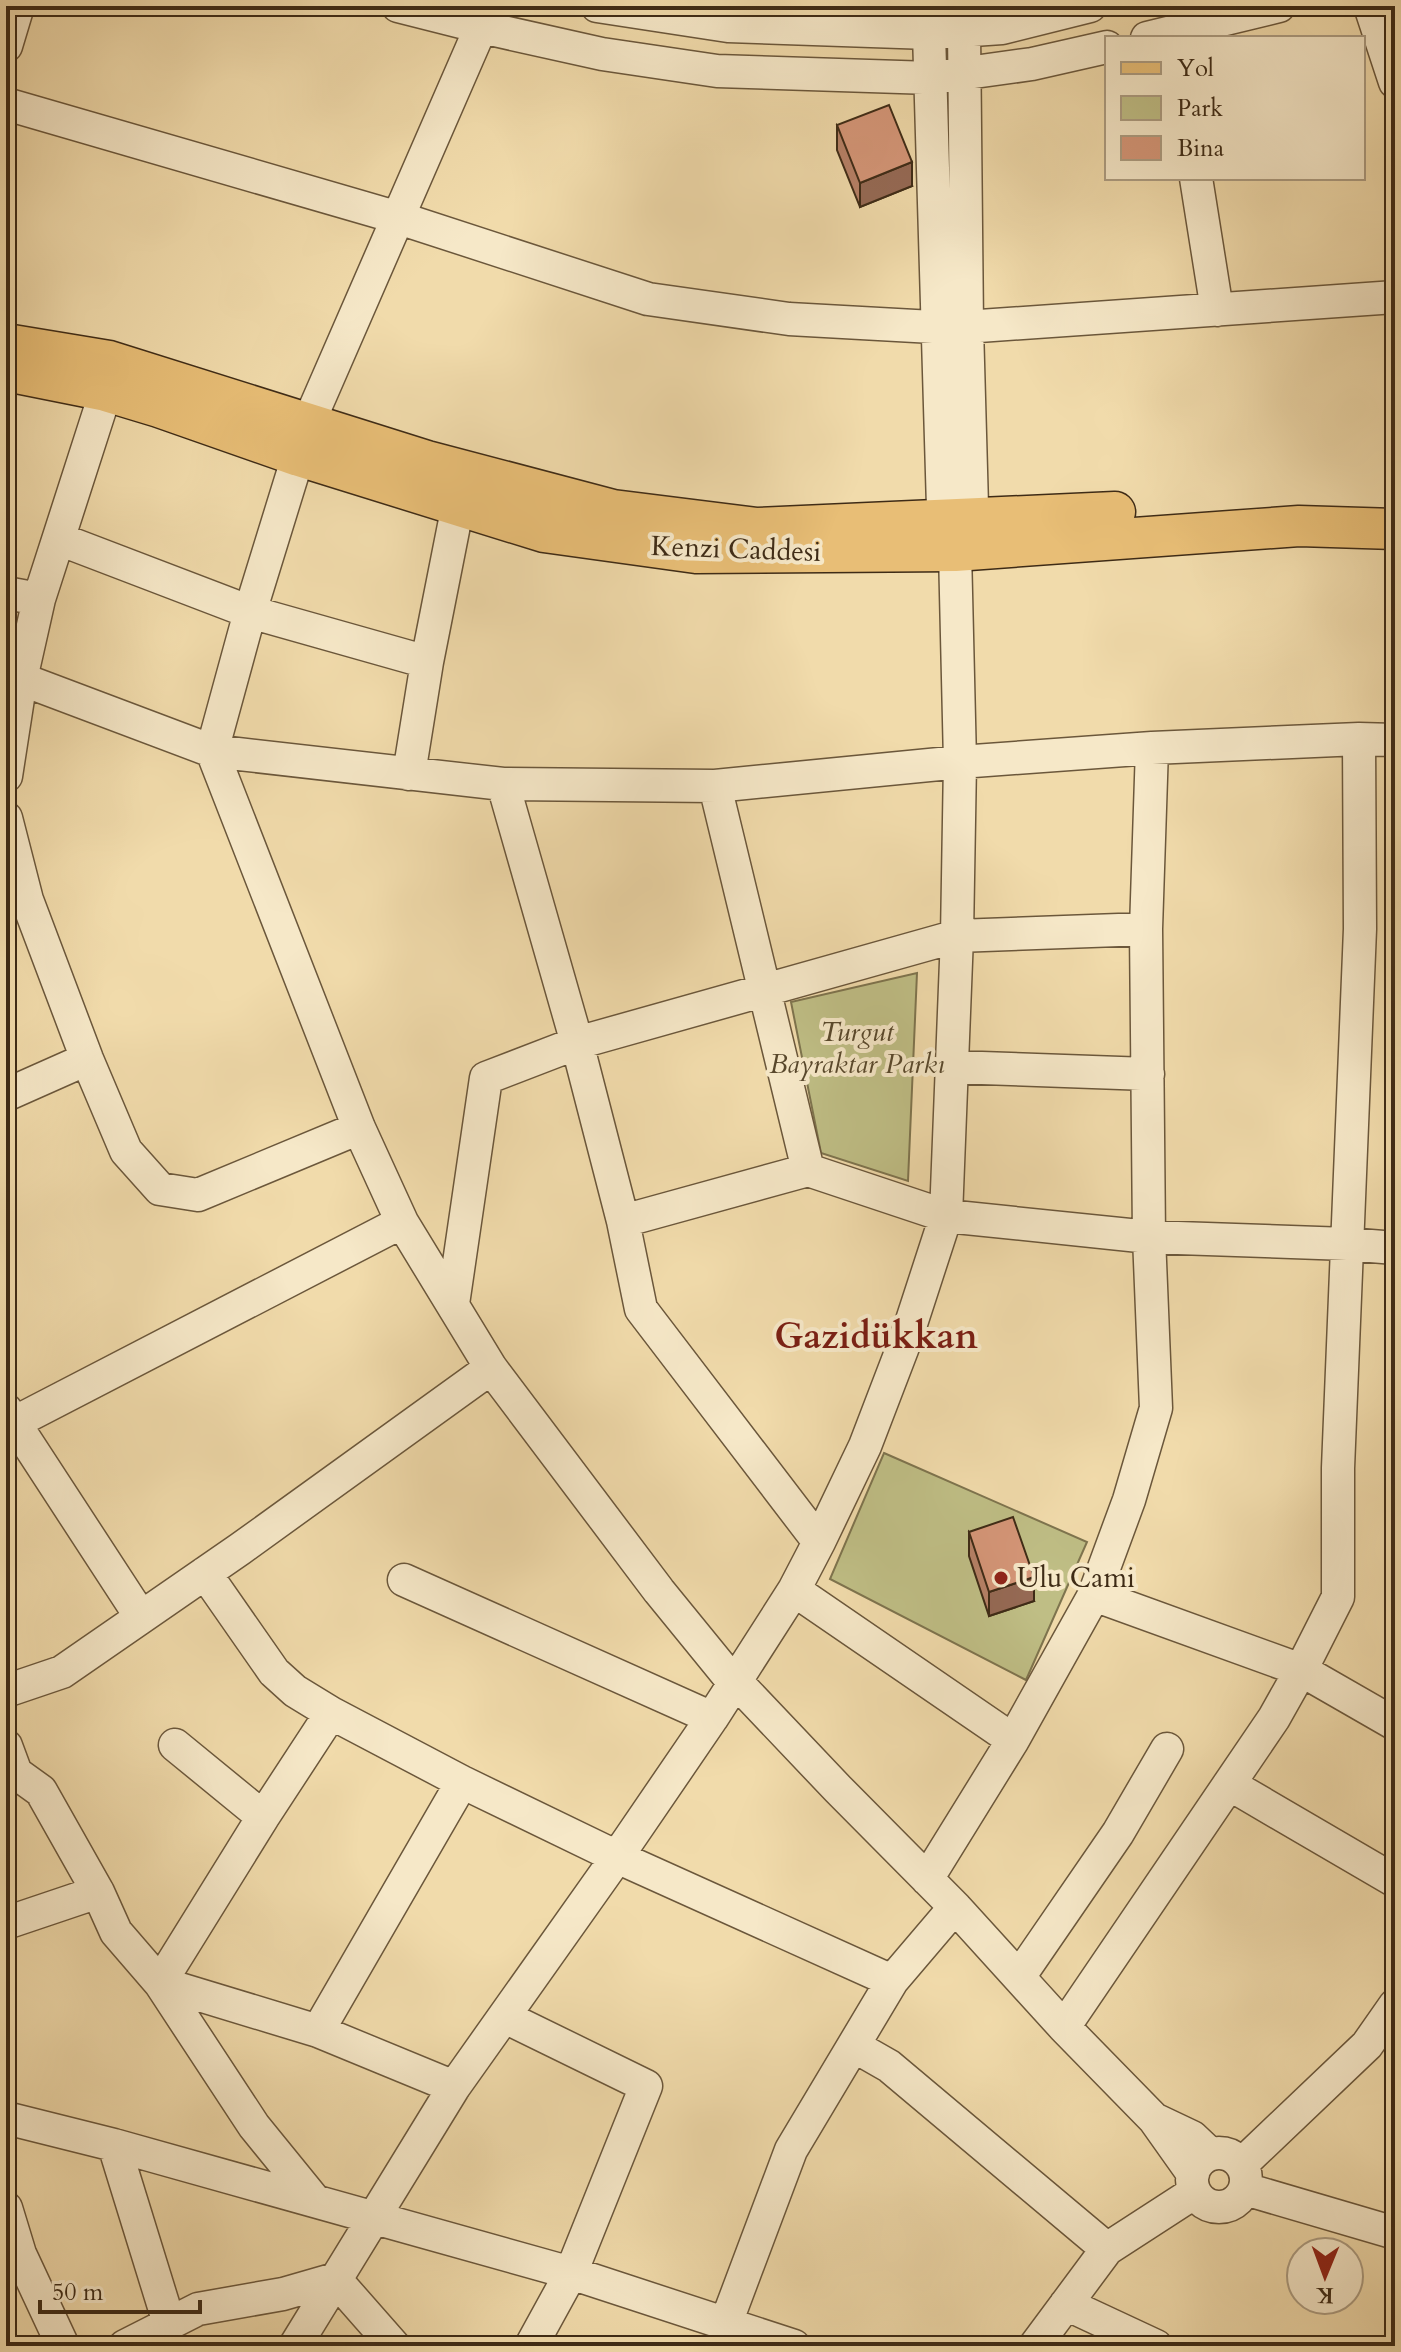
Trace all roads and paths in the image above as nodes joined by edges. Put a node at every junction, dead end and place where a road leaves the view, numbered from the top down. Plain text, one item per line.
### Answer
1 (18, 6) edge
2 (398, 6) edge
3 (597, 6) edge
4 (1090, 6) edge
5 (1279, 6) edge
6 (1370, 6) edge
7 (487, 17) edge
8 (964, 30) junction
9 (929, 33) junction
10 (1165, 36) edge
11 (6, 46) edge
12 (1105, 47) edge
13 (964, 73) junction
14 (931, 78) junction
15 (1395, 82) edge
16 (6, 104) edge
17 (1196, 180) edge
18 (399, 218) junction
19 (1395, 297) edge
20 (1217, 310) junction
21 (953, 327) junction
22 (6, 344) edge
23 (6, 371) edge
24 (106, 391) junction
25 (303, 440) junction
26 (1395, 502) edge
27 (458, 505) junction
28 (1395, 529) edge
29 (958, 538) junction
30 (59, 539) junction
31 (6, 593) edge
32 (39, 599) junction
33 (250, 612) junction
34 (427, 662) junction
35 (21, 679) junction
36 (1359, 739) junction
37 (1395, 740) edge
38 (1152, 748) junction
39 (212, 751) junction
40 (960, 762) junction
41 (409, 774) junction
42 (6, 776) edge
43 (503, 784) junction
44 (715, 786) junction
45 (6, 818) edge
46 (16, 903) edge
47 (1146, 929) junction
48 (957, 936) junction
49 (766, 989) junction
50 (577, 1043) junction
51 (87, 1059) junction
52 (953, 1067) junction
53 (1148, 1074) junction
54 (6, 1095) edge
55 (359, 1128) junction
56 (808, 1170) junction
57 (946, 1216) junction
58 (623, 1221) junction
59 (402, 1222) junction
60 (1149, 1237) junction
61 (1347, 1244) junction
62 (1395, 1248) edge
63 (453, 1304) junction
64 (491, 1368) junction
65 (9, 1420) edge
66 (819, 1542) junction
67 (205, 1573) junction
68 (404, 1580) dead end
69 (794, 1590) junction
70 (1094, 1595) junction
71 (141, 1617) junction
72 (1301, 1670) junction
73 (734, 1683) junction
74 (6, 1691) edge
75 (331, 1713) junction
76 (712, 1718) junction
77 (1395, 1724) edge
78 (1013, 1740) junction
79 (175, 1745) dead end
80 (6, 1746) edge
81 (1167, 1749) dead end
82 (462, 1782) junction
83 (1229, 1784) junction
84 (263, 1817) junction
85 (617, 1857) junction
86 (927, 1879) junction
87 (1395, 1881) edge
88 (98, 1892) junction
89 (955, 1907) junction
90 (6, 1923) edge
91 (1019, 1977) junction
92 (892, 1981) junction
93 (160, 1983) junction
94 (1395, 2005) edge
95 (505, 2017) junction
96 (1064, 2027) junction
97 (318, 2031) junction
98 (854, 2046) junction
99 (1381, 2046) edge
100 (454, 2087) junction
101 (6, 2118) edge
102 (114, 2145) junction
103 (1199, 2173) junction
104 (1243, 2177) junction
105 (315, 2201) junction
106 (6, 2208) edge
107 (373, 2216) junction
108 (1395, 2233) edge
109 (1107, 2249) junction
110 (13, 2253) edge
111 (571, 2273) junction
112 (335, 2279) junction
113 (1066, 2304) junction
114 (169, 2323) junction
115 (726, 2323) junction
116 (56, 2341) edge
117 (774, 2343) edge
118 (125, 2346) edge
119 (295, 2346) edge
120 (394, 2346) edge
121 (531, 2346) edge
122 (1035, 2346) edge
123 (1156, 2346) edge

1 - 11 street
2 - 7 street
3 - 9 street
4 - 8 street
5 - 10 street
6 - 15 street
7 - 14 street
7 - 18 street
8 - 9 street
8 - 13 street
9 - 14 street
12 - 13 street
13 - 14 street
13 - 21 street
14 - 21 street
16 - 18 street
17 - 20 street
18 - 21 street
18 - 25 street
19 - 20 street
20 - 21 street
21 - 29 street
22 - 25 main road, Kenzi Caddesi
23 - 24 main road, Kenzi Caddesi
24 - 25 main road, Kenzi Caddesi
24 - 30 street
25 - 27 main road, Kenzi Caddesi
25 - 29 main road, Kenzi Caddesi
25 - 33 street
26 - 29 main road, Kenzi Caddesi
27 - 29 main road, Kenzi Caddesi
27 - 34 street
28 - 29 main road, Kenzi Caddesi
29 - 40 street
30 - 32 street
30 - 33 street
31 - 32 street
32 - 35 street
33 - 34 street
33 - 39 street
34 - 41 street
35 - 39 street
35 - 42 street
36 - 37 street
36 - 38 street
36 - 61 street
38 - 40 street
38 - 47 street
39 - 41 street
39 - 55 street
40 - 44 street
40 - 48 street
41 - 43 street
43 - 44 street
43 - 50 street
44 - 49 street
45 - 46 street
46 - 51 street
47 - 48 street
47 - 53 street
48 - 49 street
48 - 52 street
49 - 50 street
49 - 56 street
50 - 58 street
50 - 63 street
51 - 54 street
51 - 55 street
52 - 53 street
52 - 57 street
53 - 60 street
55 - 59 street
56 - 57 street
56 - 58 street
57 - 60 street
57 - 66 street
58 - 66 street
59 - 63 street
59 - 65 street
60 - 61 street
60 - 70 street
61 - 62 street
61 - 72 street
63 - 64 street
64 - 67 street
64 - 73 street
65 - 71 street
66 - 69 street
67 - 71 street
67 - 75 street
68 - 76 street
69 - 73 street
69 - 78 street
70 - 72 street
70 - 78 street
71 - 74 street
72 - 77 street
72 - 83 street
73 - 76 street
73 - 86 street
75 - 82 street
75 - 84 street
76 - 85 street
78 - 86 street
79 - 84 street
80 - 88 street
81 - 91 street
82 - 85 street
82 - 97 street
83 - 87 street
83 - 96 street
84 - 93 street
85 - 92 street
85 - 95 street
86 - 89 street
88 - 90 street
88 - 93 street
89 - 91 street
89 - 92 street
91 - 96 street
92 - 98 street
93 - 97 street
93 - 105 street
94 - 99 street
95 - 100 street
95 - 111 street
96 - 103 street
97 - 100 street
98 - 109 street
98 - 115 street
99 - 104 street
100 - 107 street
101 - 102 street
102 - 105 street
102 - 114 street
103 - 104 street
103 - 104 street
103 - 109 street
104 - 108 street
105 - 107 street
106 - 110 street
107 - 111 street
107 - 112 street
109 - 113 street
110 - 116 street
111 - 115 street
111 - 121 street
112 - 114 street
112 - 119 street
112 - 120 street
113 - 122 street
113 - 123 street
114 - 118 street
115 - 117 street

